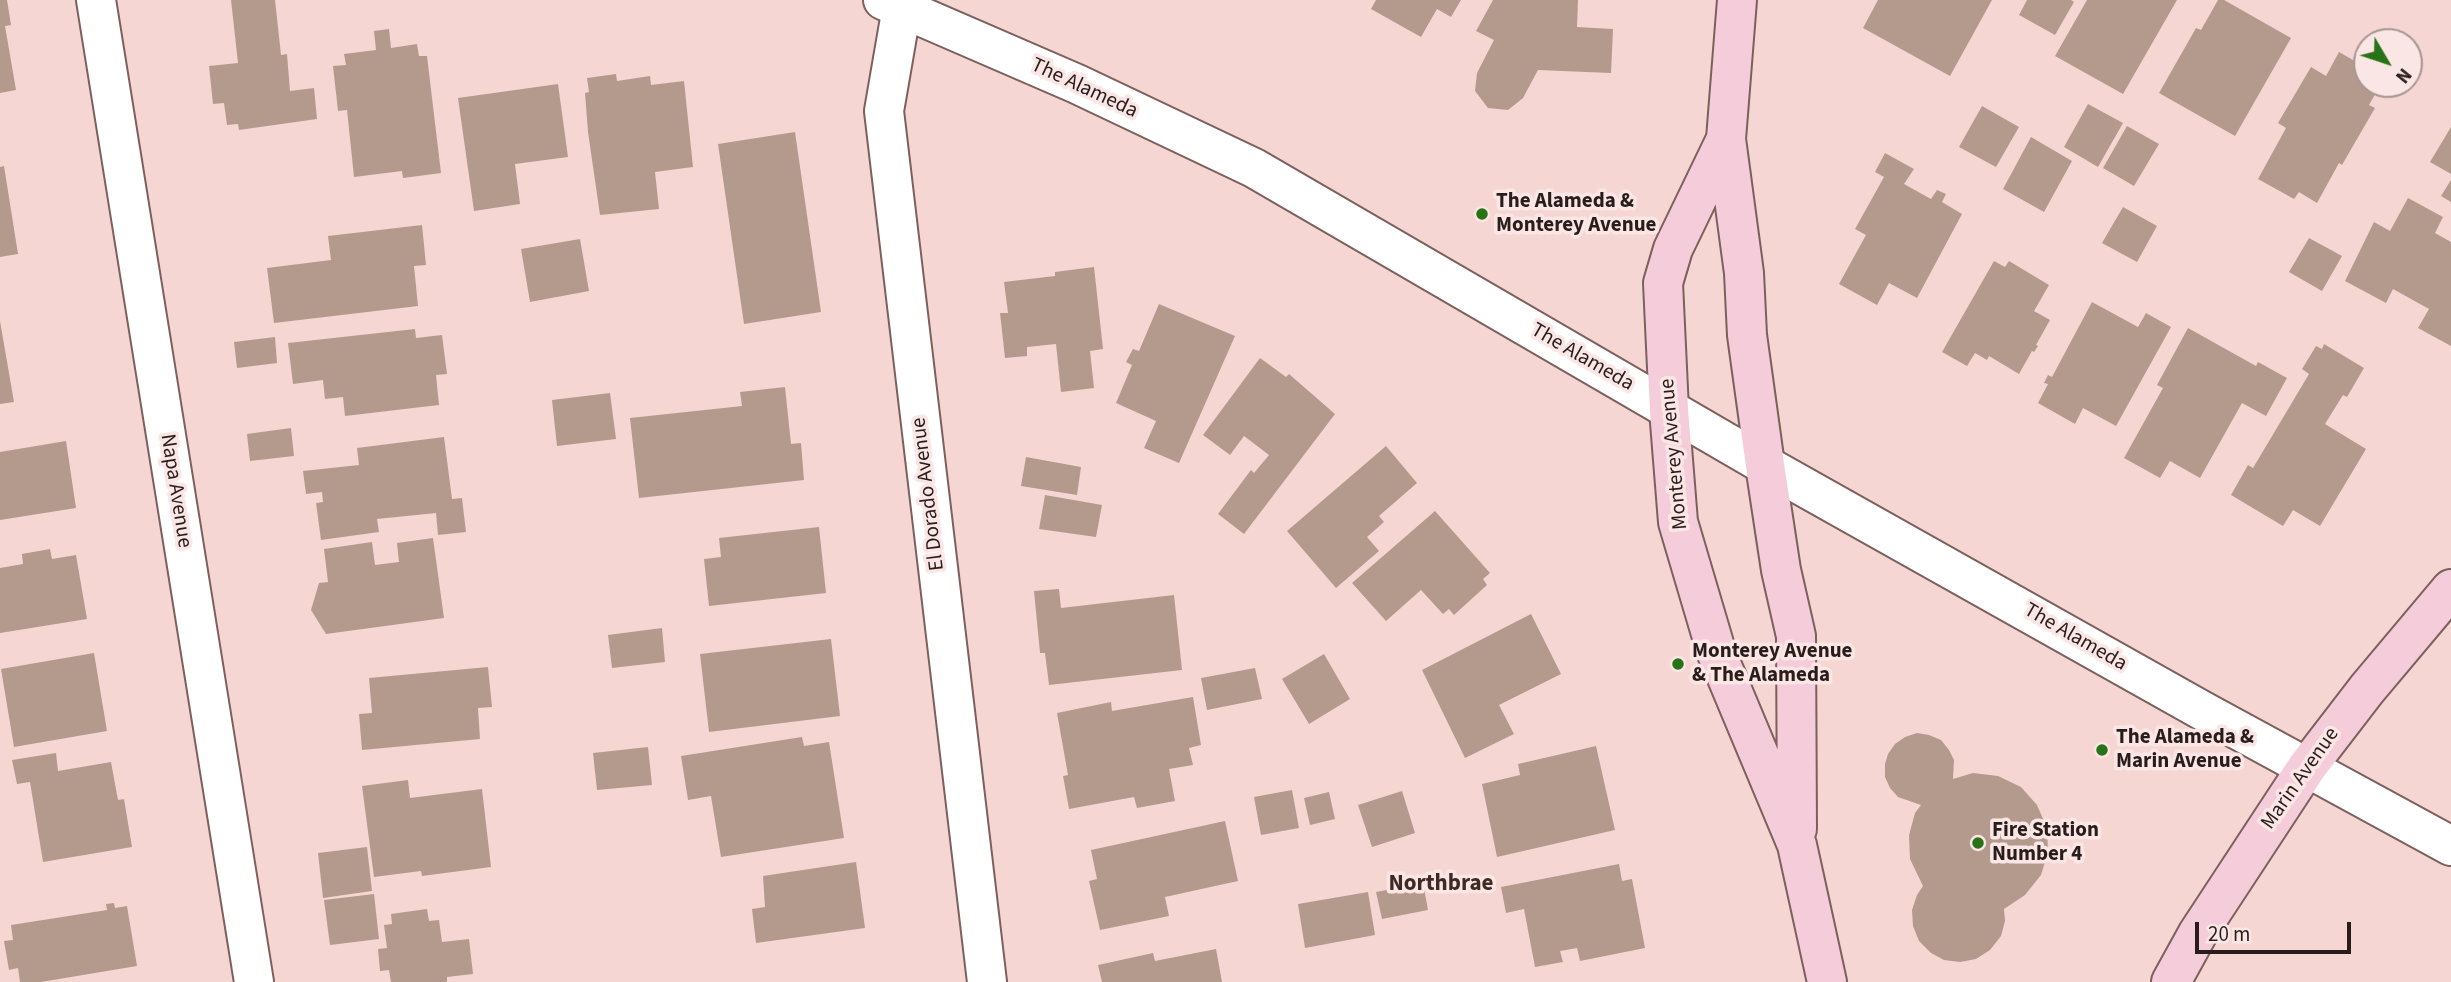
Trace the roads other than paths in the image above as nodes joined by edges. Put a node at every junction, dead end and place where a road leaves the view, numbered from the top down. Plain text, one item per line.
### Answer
1 (96, 0) edge
2 (1737, 0) edge
3 (892, 3) edge
4 (1726, 139) junction
5 (1669, 410) junction
6 (1765, 465) junction
7 (2451, 589) edge
8 (2307, 767) junction
9 (1797, 845) junction
10 (2451, 846) edge
11 (254, 982) edge
12 (987, 982) edge
13 (1827, 982) edge
14 (2171, 982) edge

1 - 11 street, Napa Avenue
2 - 4 main road, Monterey Avenue
3 - 5 street, The Alameda
3 - 12 street, El Dorado Avenue
4 - 5 main road, Monterey Avenue
4 - 6 main road, Monterey Avenue
5 - 6 street, The Alameda
5 - 9 main road, Monterey Avenue
6 - 8 street, The Alameda
6 - 9 main road, Monterey Avenue
7 - 8 main road, Marin Avenue
8 - 10 street, The Alameda
8 - 14 main road, Marin Avenue
9 - 13 main road, Monterey Avenue

